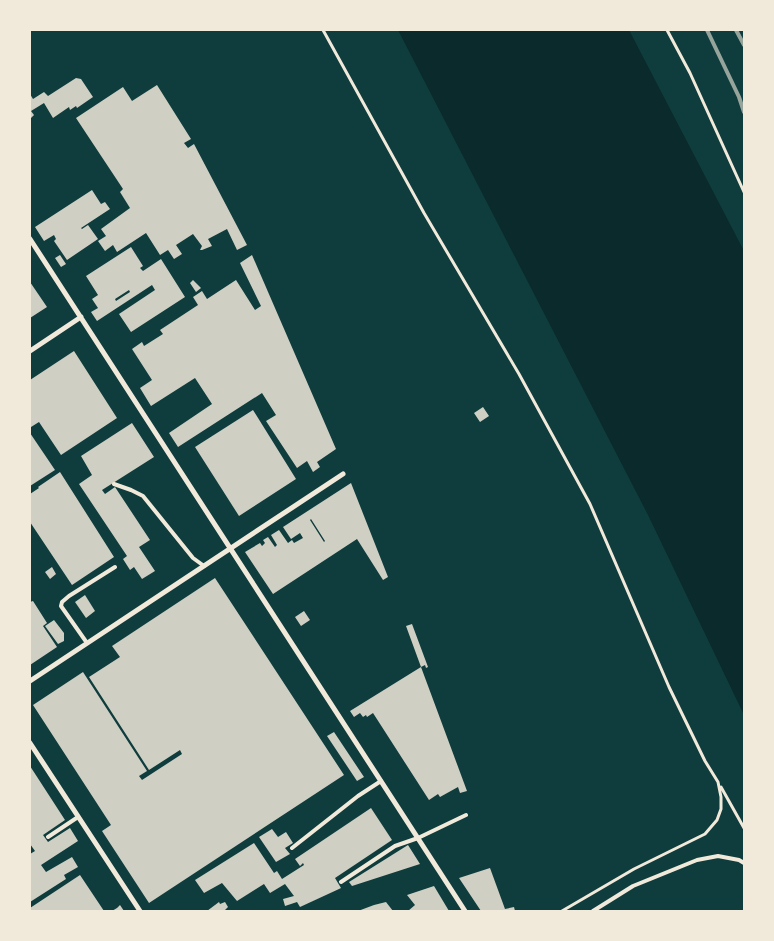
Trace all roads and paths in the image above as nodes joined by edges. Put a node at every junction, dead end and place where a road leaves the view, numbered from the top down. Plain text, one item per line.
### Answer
1 (323, 30) edge
2 (667, 30) edge
3 (744, 192) edge
4 (30, 239) edge
5 (81, 317) junction
6 (30, 351) edge
7 (343, 474) dead end
8 (114, 484) dead end
9 (230, 549) junction
10 (204, 566) junction
11 (116, 567) dead end
12 (87, 643) junction
13 (30, 681) edge
14 (30, 743) edge
15 (381, 781) junction
16 (718, 782) junction
17 (466, 815) dead end
18 (78, 817) junction
19 (744, 828) edge
20 (48, 837) dead end
21 (418, 838) junction
22 (292, 848) dead end
23 (744, 864) edge
24 (341, 882) dead end
25 (140, 911) edge
26 (465, 911) edge
27 (562, 911) edge
28 (594, 911) edge

1 - 16 path
2 - 3 path
4 - 5 street
5 - 6 street
5 - 9 street
7 - 9 street
8 - 10 lane
9 - 10 street
9 - 15 street
10 - 12 street
11 - 12 lane
12 - 13 street
14 - 18 street
15 - 21 street
15 - 22 lane
16 - 19 path
16 - 27 path
17 - 21 lane
18 - 20 lane
18 - 25 street
21 - 24 lane
21 - 26 street
23 - 28 lane

